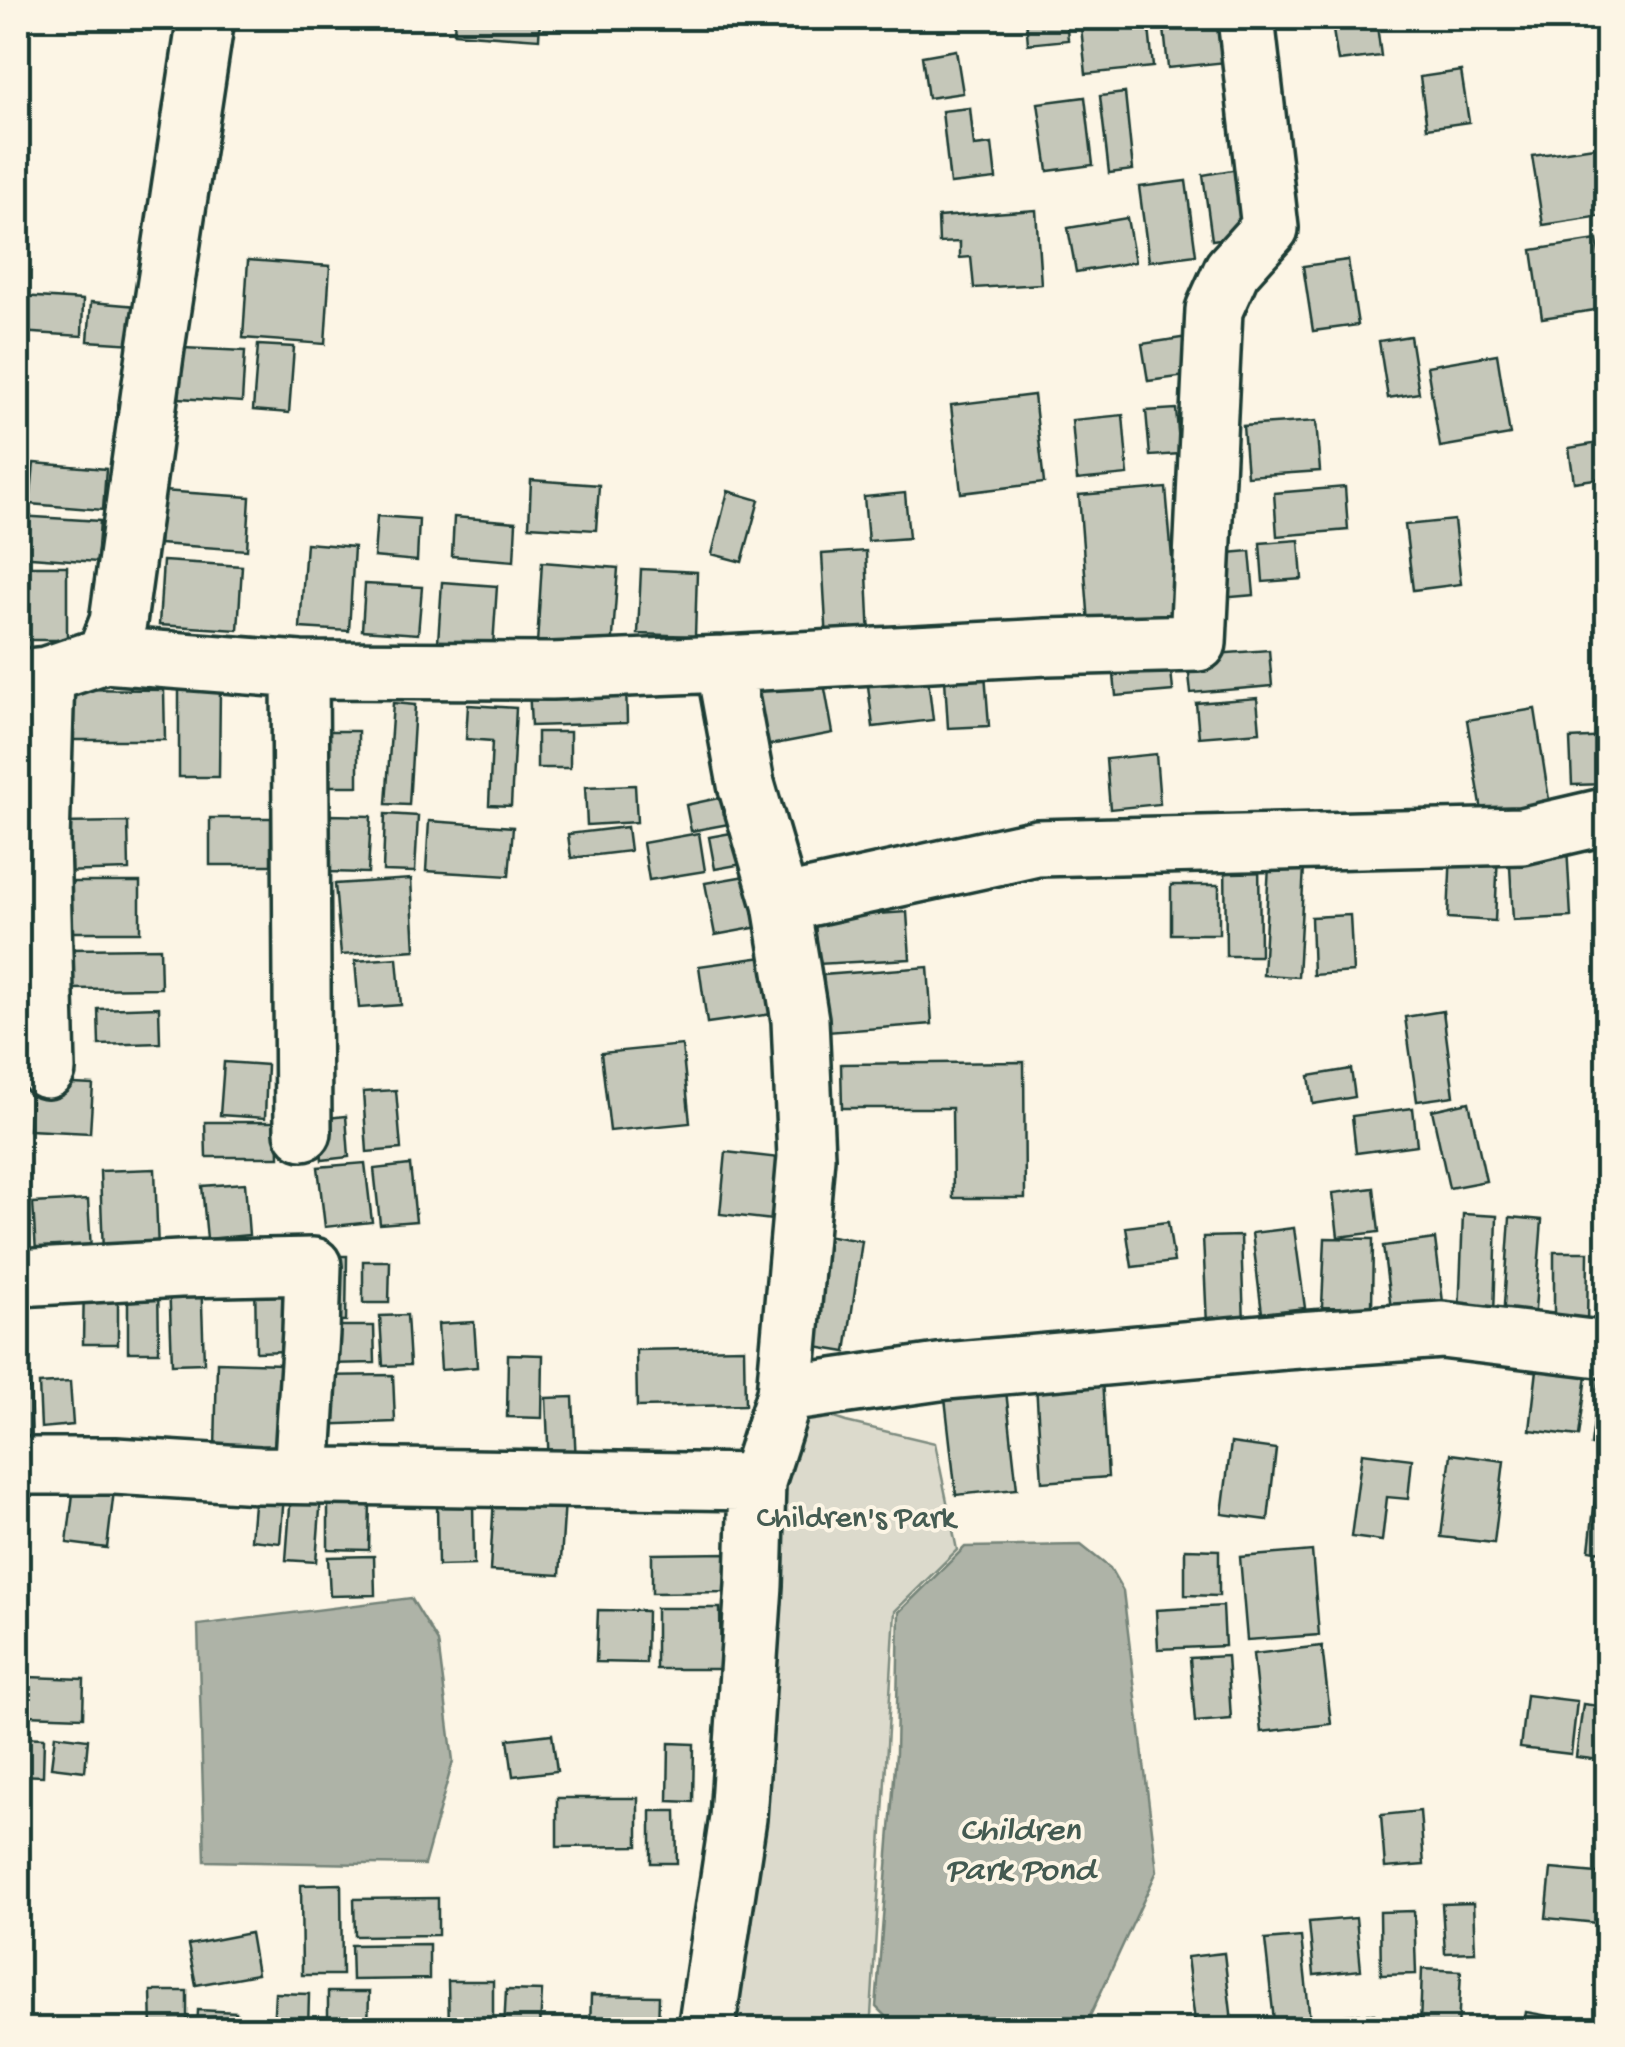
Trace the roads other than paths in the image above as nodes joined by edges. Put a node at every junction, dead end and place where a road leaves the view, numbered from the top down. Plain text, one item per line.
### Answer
1 (206, 18) edge
2 (1246, 18) edge
3 (105, 656) junction
4 (724, 664) junction
5 (300, 670) junction
6 (32, 676) edge
7 (1608, 816) edge
8 (781, 904) junction
9 (47, 1070) dead end
10 (303, 1132) dead end
11 (18, 1278) edge
12 (1608, 1350) edge
13 (785, 1394) junction
14 (18, 1466) edge
15 (302, 1475) junction
16 (757, 1482) junction
17 (706, 2030) edge

1 - 3 street
2 - 4 street
3 - 5 street
3 - 6 street
4 - 5 street
4 - 8 street
5 - 10 street
6 - 9 street
7 - 8 street
8 - 13 street
11 - 15 street
12 - 13 street
13 - 16 street
14 - 15 street
15 - 16 street
16 - 17 street

